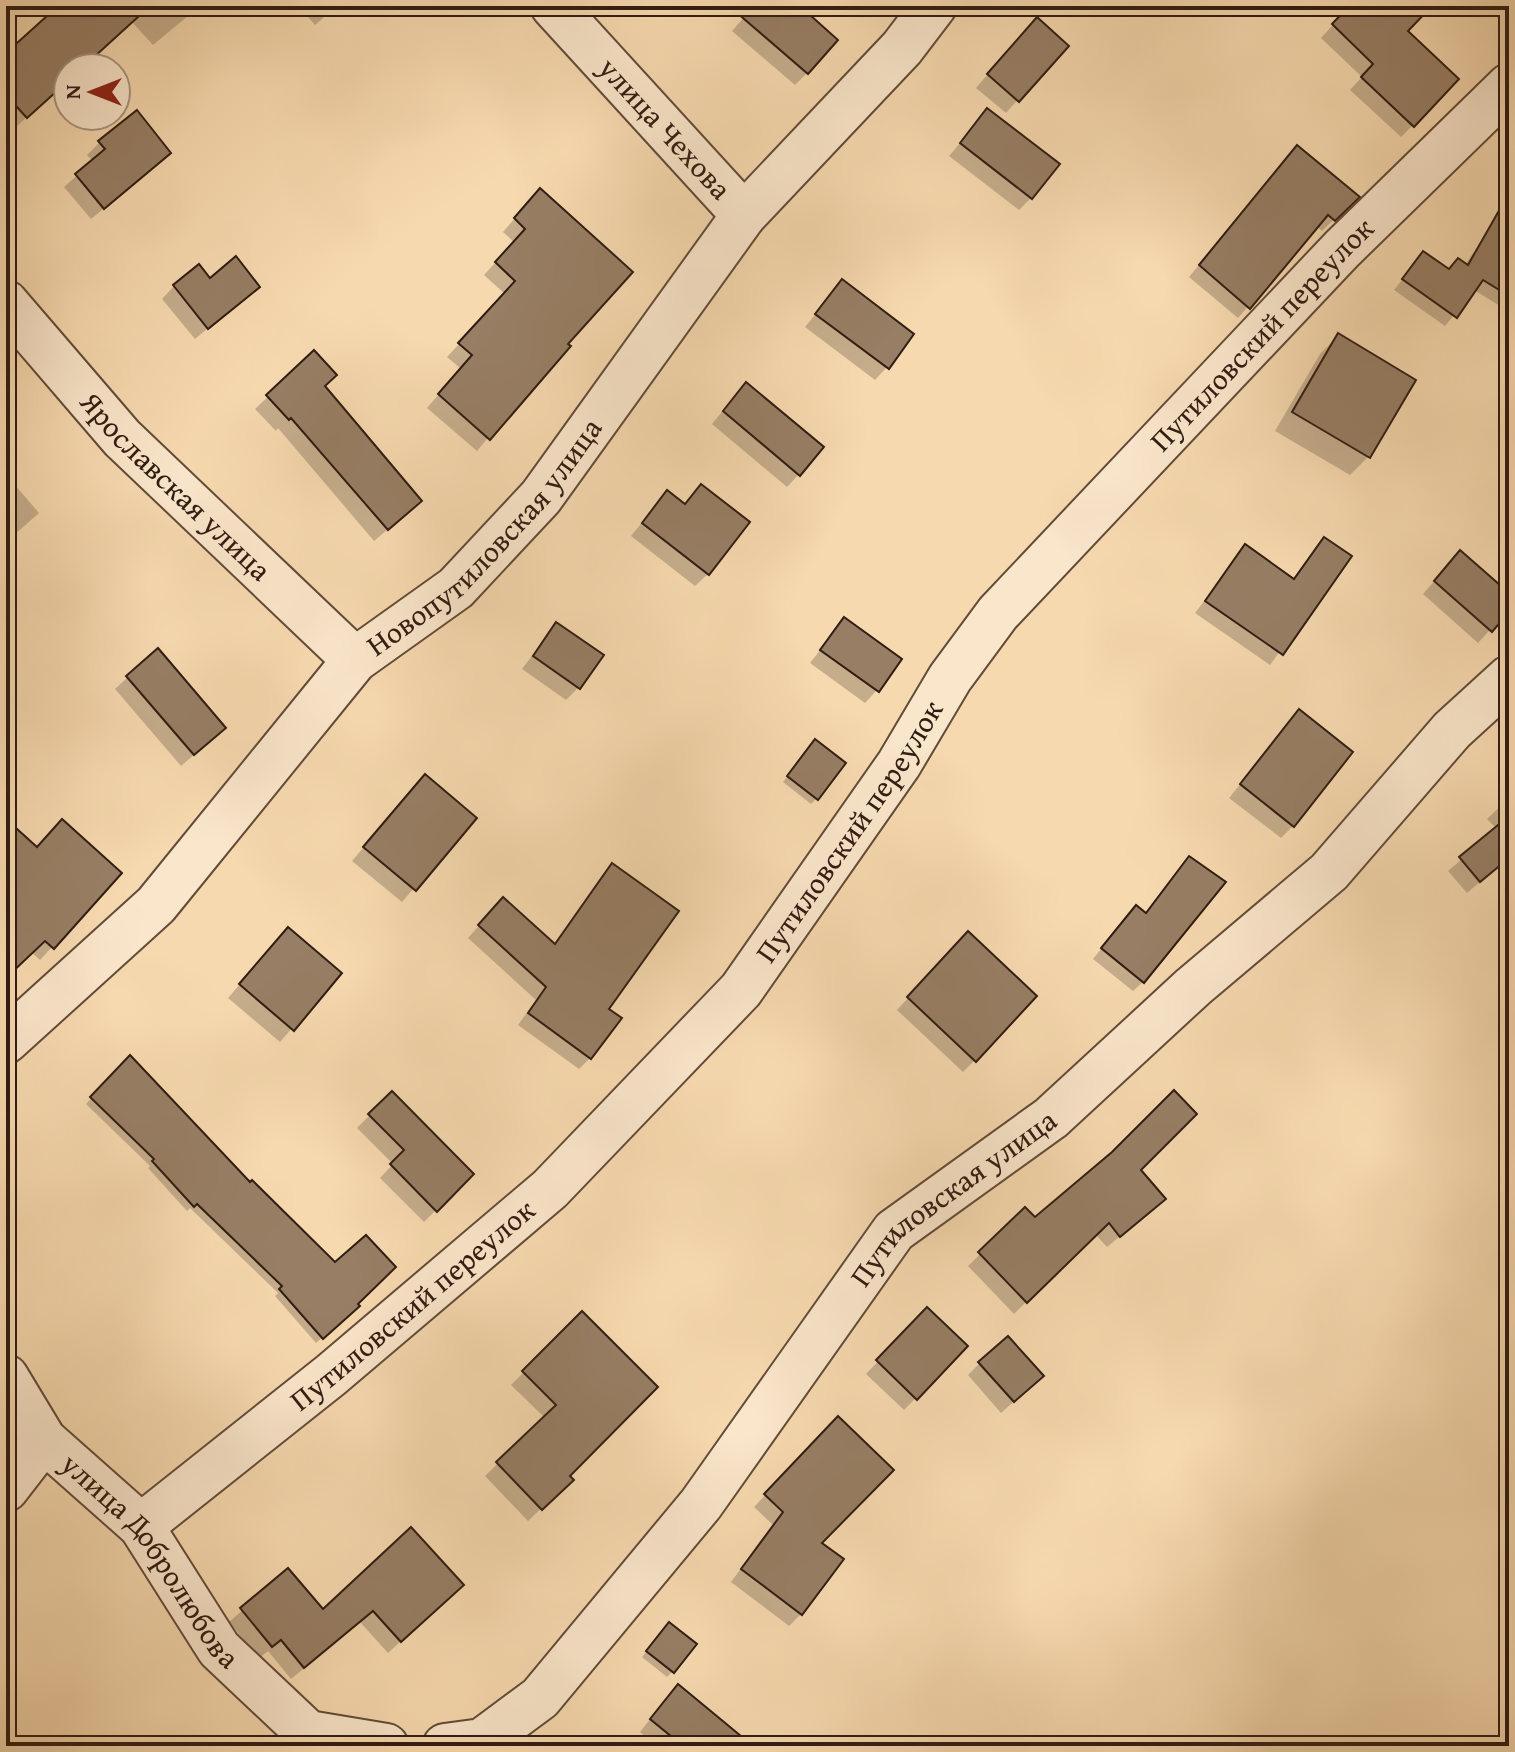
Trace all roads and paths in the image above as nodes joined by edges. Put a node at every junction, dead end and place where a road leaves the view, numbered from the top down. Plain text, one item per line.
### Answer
1 (553, 6) edge
2 (934, 6) edge
3 (1509, 86) edge
4 (744, 215) junction
5 (6, 303) edge
6 (355, 660) junction
7 (1509, 678) edge
8 (6, 1041) edge
9 (6, 1377) edge
10 (44, 1440) junction
11 (6, 1489) edge
12 (141, 1526) junction
13 (386, 1746) edge
14 (445, 1746) edge

1 - 4 street, улица Чехова
2 - 4 street, Новопутиловская улица
3 - 12 street, Путиловский переулок
4 - 6 street, Новопутиловская улица
5 - 6 street, Ярославская улица
6 - 8 street, Новопутиловская улица
7 - 14 street, Путиловская улица
9 - 10 street, улица Добролюбова
10 - 11 street
10 - 12 street, улица Добролюбова
12 - 13 street, улица Добролюбова

